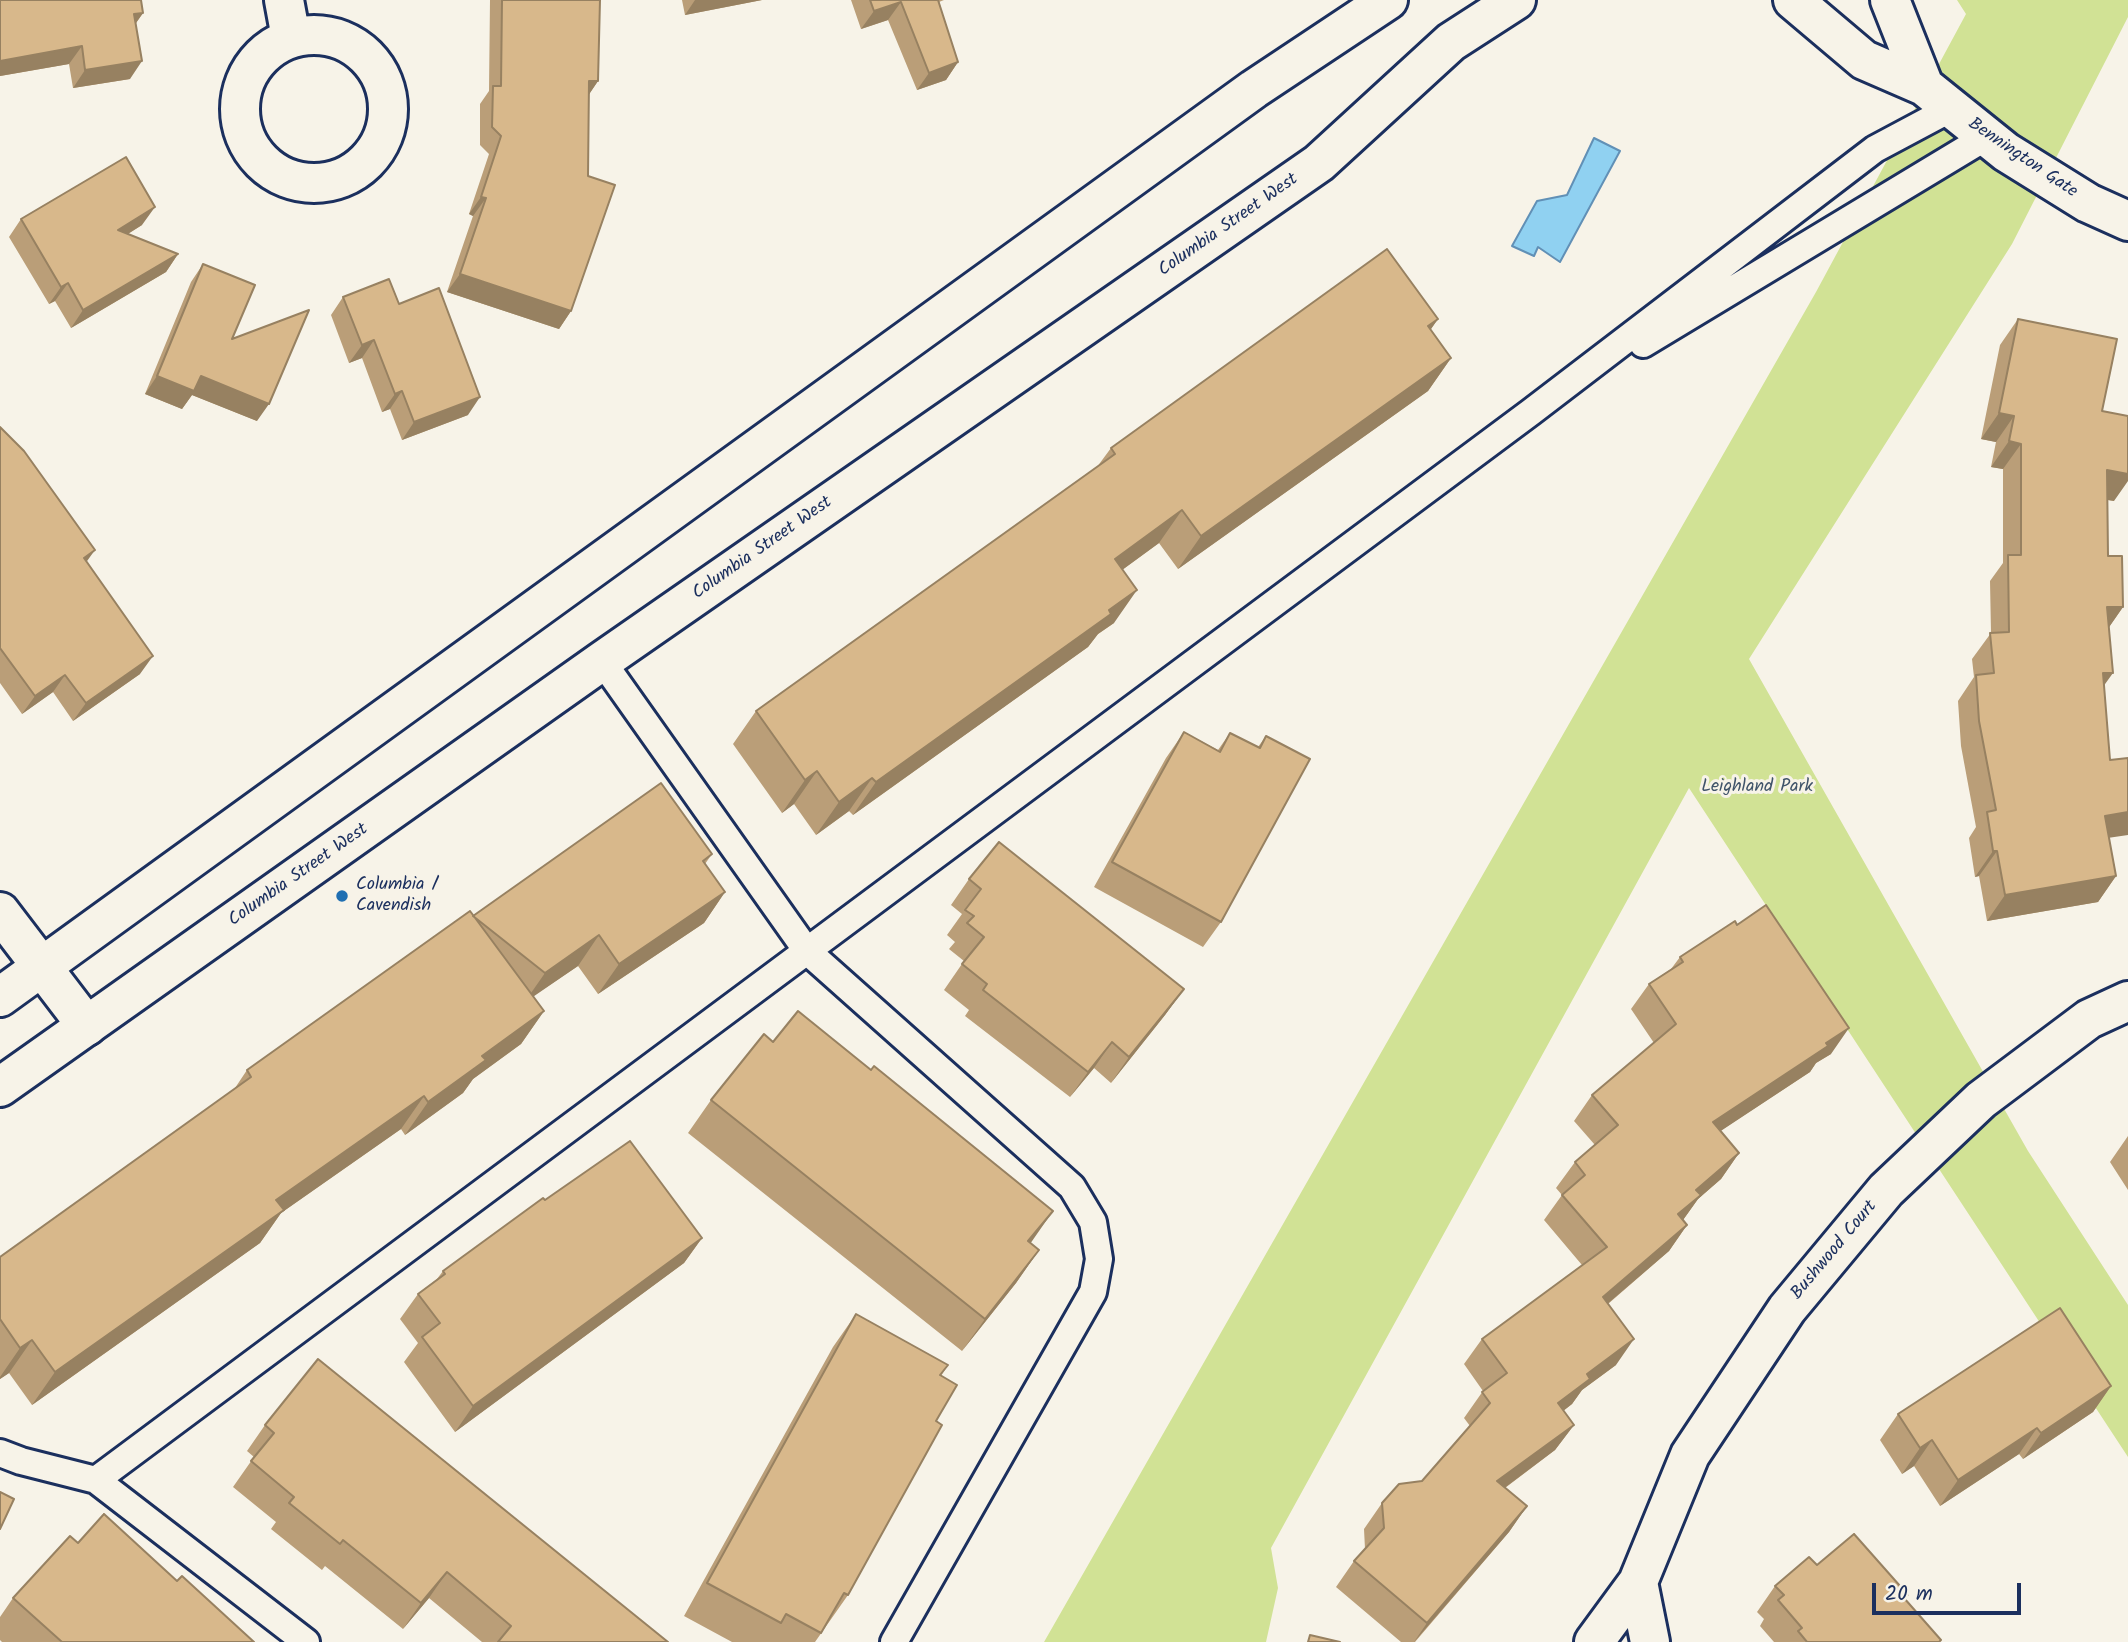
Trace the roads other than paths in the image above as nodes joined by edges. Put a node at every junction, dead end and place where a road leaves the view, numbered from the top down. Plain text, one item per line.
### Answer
1 (284, 0) edge
2 (1388, 0) edge
3 (1516, 0) edge
4 (1793, 0) edge
5 (1890, 0) edge
6 (290, 38) dead end
7 (1937, 98) junction
8 (1986, 138) junction
9 (2128, 220) edge
10 (1531, 412) junction
11 (602, 661) junction
12 (0, 912) edge
13 (807, 951) junction
14 (42, 967) junction
15 (0, 997) edge
16 (2128, 1001) edge
17 (87, 1026) junction
18 (0, 1087) edge
19 (0, 1452) edge
20 (96, 1480) junction
21 (1638, 1582) junction
22 (306, 1642) edge
23 (894, 1642) edge
24 (1594, 1642) edge
25 (1650, 1642) edge

1 - 6 main road
2 - 14 main road
3 - 11 main road, Columbia Street West
4 - 7 main road, Bennington Gate
5 - 7 main road, Bennington Gate
7 - 8 main road, Bennington Gate
7 - 10 lane
8 - 9 main road, Bennington Gate
8 - 10 lane
10 - 13 lane
11 - 13 lane
11 - 17 main road, Columbia Street West
12 - 14 main road
13 - 20 lane
13 - 23 lane
14 - 15 main road
14 - 17 main road
16 - 21 main road, Bushwood Court
17 - 18 main road, Columbia Street West
19 - 20 lane
20 - 22 lane
21 - 24 main road, Bushwood Court
21 - 25 main road

